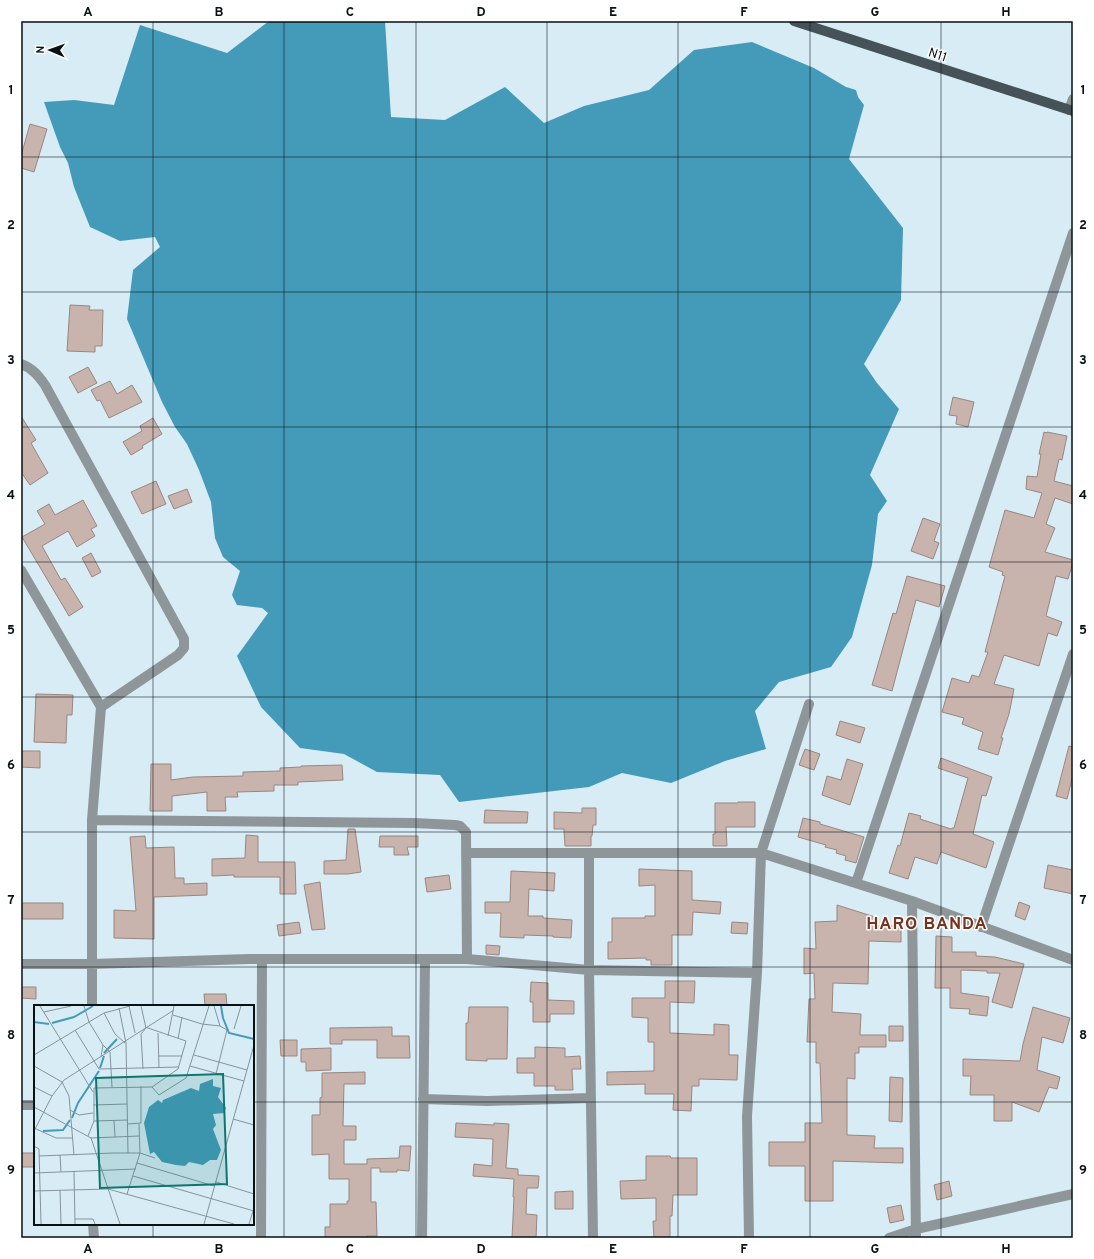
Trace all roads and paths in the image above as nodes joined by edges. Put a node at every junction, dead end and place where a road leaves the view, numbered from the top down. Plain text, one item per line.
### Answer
1 (794, 21) edge
2 (1073, 99) edge
3 (1071, 110) edge
4 (1073, 233) edge
5 (21, 364) edge
6 (21, 570) edge
7 (1073, 654) edge
8 (809, 704) dead end
9 (101, 707) junction
10 (92, 820) junction
11 (761, 853) junction
12 (466, 854) junction
13 (589, 854) junction
14 (856, 883) junction
15 (912, 901) junction
16 (981, 927) junction
17 (262, 959) junction
18 (425, 959) junction
19 (467, 959) junction
20 (1073, 960) edge
21 (21, 964) edge
22 (92, 964) junction
23 (589, 970) junction
24 (757, 974) junction
25 (92, 1005) edge
26 (590, 1098) junction
27 (423, 1099) junction
28 (21, 1105) edge
29 (34, 1105) edge
30 (1073, 1194) edge
31 (93, 1225) edge
32 (916, 1234) edge
33 (94, 1238) edge
34 (261, 1238) edge
35 (422, 1238) edge
36 (593, 1238) edge
37 (749, 1238) edge
38 (889, 1238) edge

1 - 3 main road, N11
2 - 3 street
4 - 14 street
5 - 9 street
6 - 9 street
7 - 16 street
8 - 11 street
9 - 10 street
10 - 12 street
10 - 22 street
11 - 13 street
11 - 14 street
11 - 24 street
12 - 13 street
12 - 19 street
13 - 23 street
14 - 15 street
15 - 16 street
15 - 32 street
16 - 20 street
17 - 18 street
17 - 22 street
17 - 34 street
18 - 19 street
18 - 27 street
19 - 23 street
21 - 22 street
22 - 25 street
23 - 24 street
23 - 26 street
24 - 37 street
26 - 27 street
26 - 36 street
27 - 35 street
28 - 29 street
30 - 32 street
31 - 33 street
32 - 38 street

